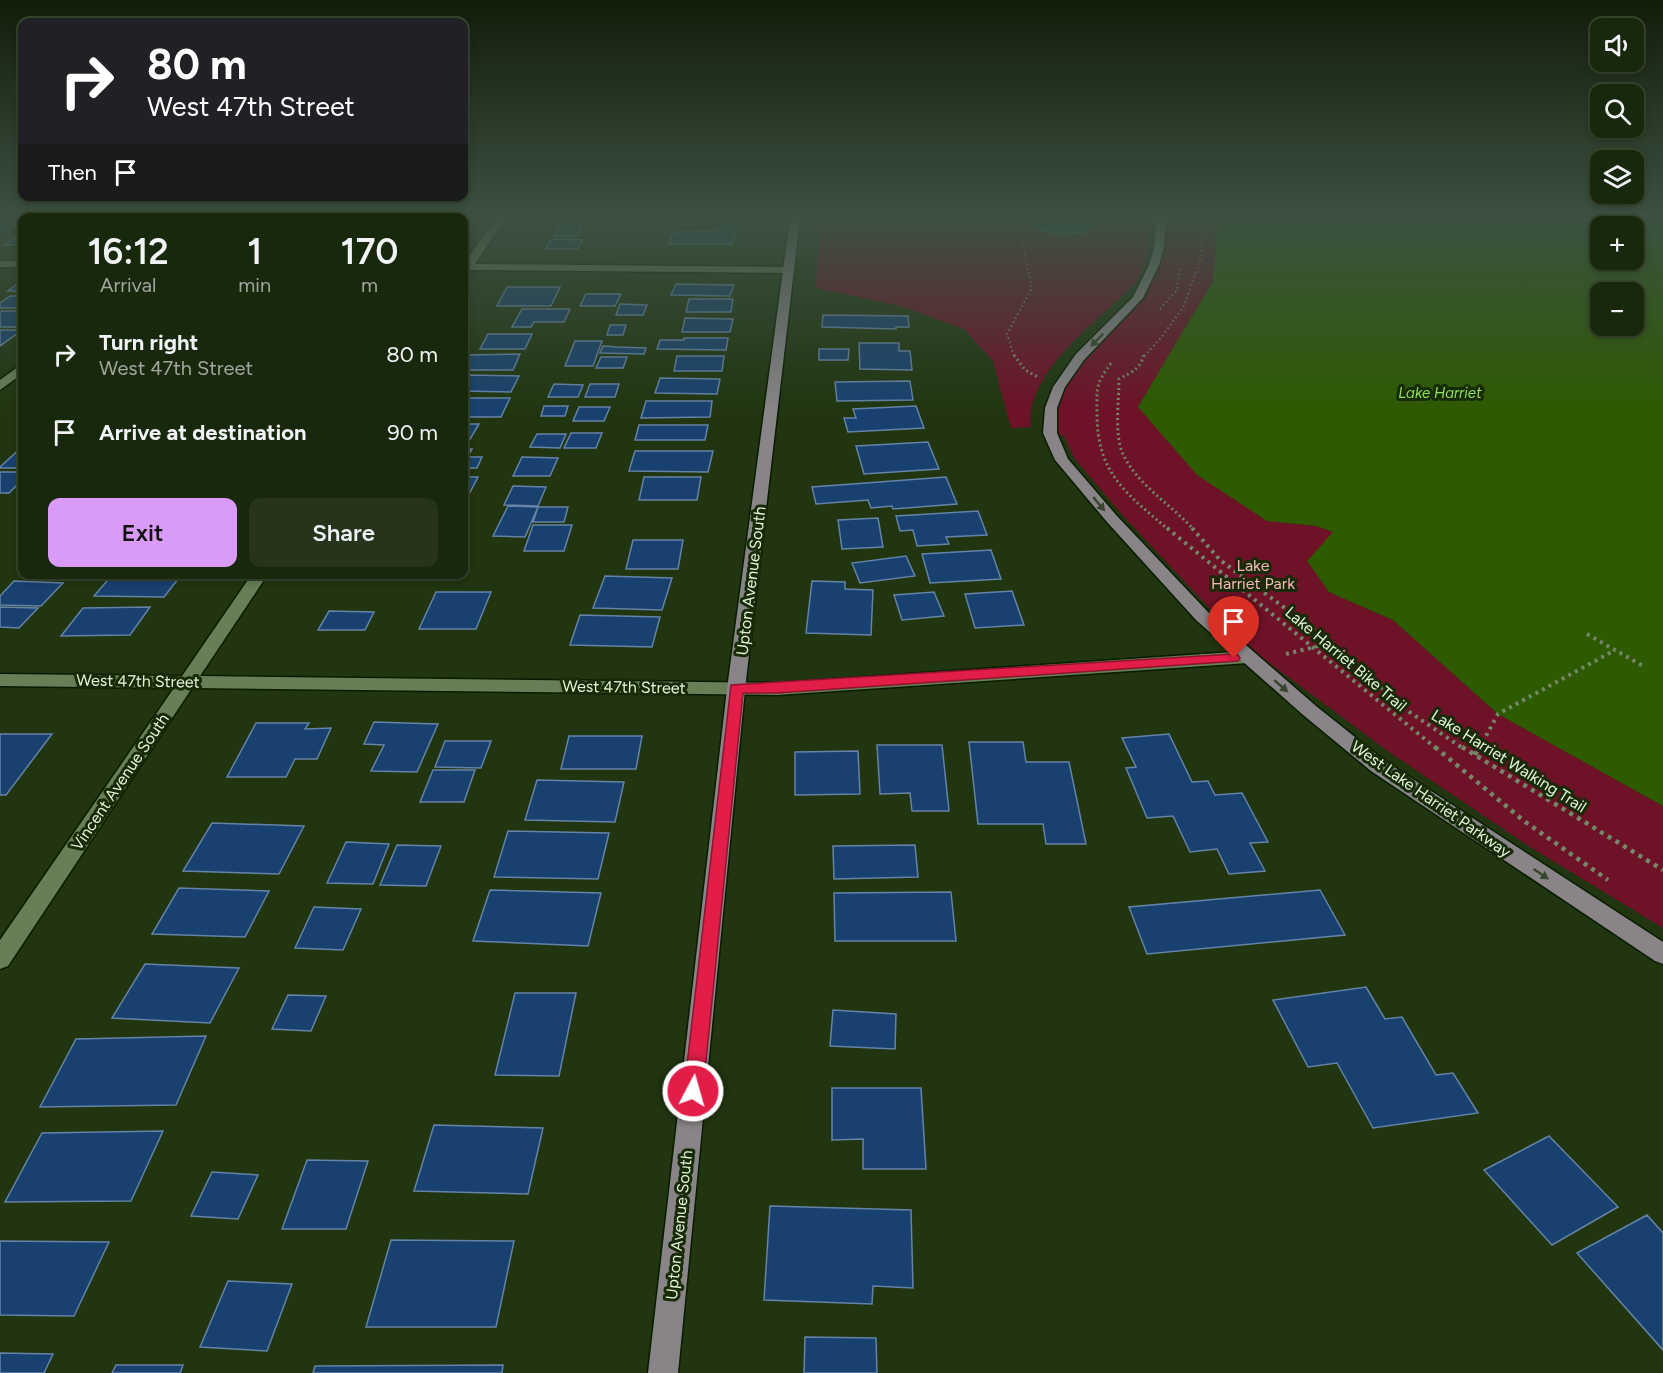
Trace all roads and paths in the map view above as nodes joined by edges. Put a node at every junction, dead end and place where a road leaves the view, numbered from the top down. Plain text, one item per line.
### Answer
1 (788, 282) edge
2 (1031, 282) edge
3 (1146, 282) edge
4 (1178, 282) edge
5 (1192, 282) edge
6 (1158, 311) dead end
7 (1115, 357) dead end
8 (18, 371) edge
9 (1062, 384) junction
10 (0, 386) edge
11 (257, 579) edge
12 (1587, 634) dead end
13 (1332, 642) junction
14 (1314, 646) junction
15 (1615, 650) junction
16 (1284, 654) dead end
17 (1248, 657) junction
18 (1643, 666) dead end
19 (0, 680) edge
20 (187, 682) junction
21 (736, 688) junction
22 (1475, 755) junction
23 (1663, 870) edge
24 (1617, 886) dead end
25 (1663, 954) edge
26 (0, 959) edge
27 (663, 1373) edge

1 - 21 street, Upton Avenue South
2 - 9 path
3 -> 9 street, West Lake Harriet Parkway
4 - 6 path
5 - 13 path, Lake Harriet Walking Trail
7 - 14 path, Lake Harriet Bike Trail
8 - 10 street
9 -> 17 street, West Lake Harriet Parkway
11 - 20 street, Vincent Avenue South
12 - 15 path
13 - 14 path
13 - 22 path, Lake Harriet Walking Trail
14 - 16 path
14 - 24 path, Lake Harriet Bike Trail
15 - 18 path
15 - 22 path
17 - 21 street, West 47th Street
17 -> 25 street, West Lake Harriet Parkway
19 - 20 street, West 47th Street
20 - 21 street, West 47th Street
20 - 26 street, Vincent Avenue South
21 - 27 street, Upton Avenue South
22 - 23 path, Lake Harriet Walking Trail

